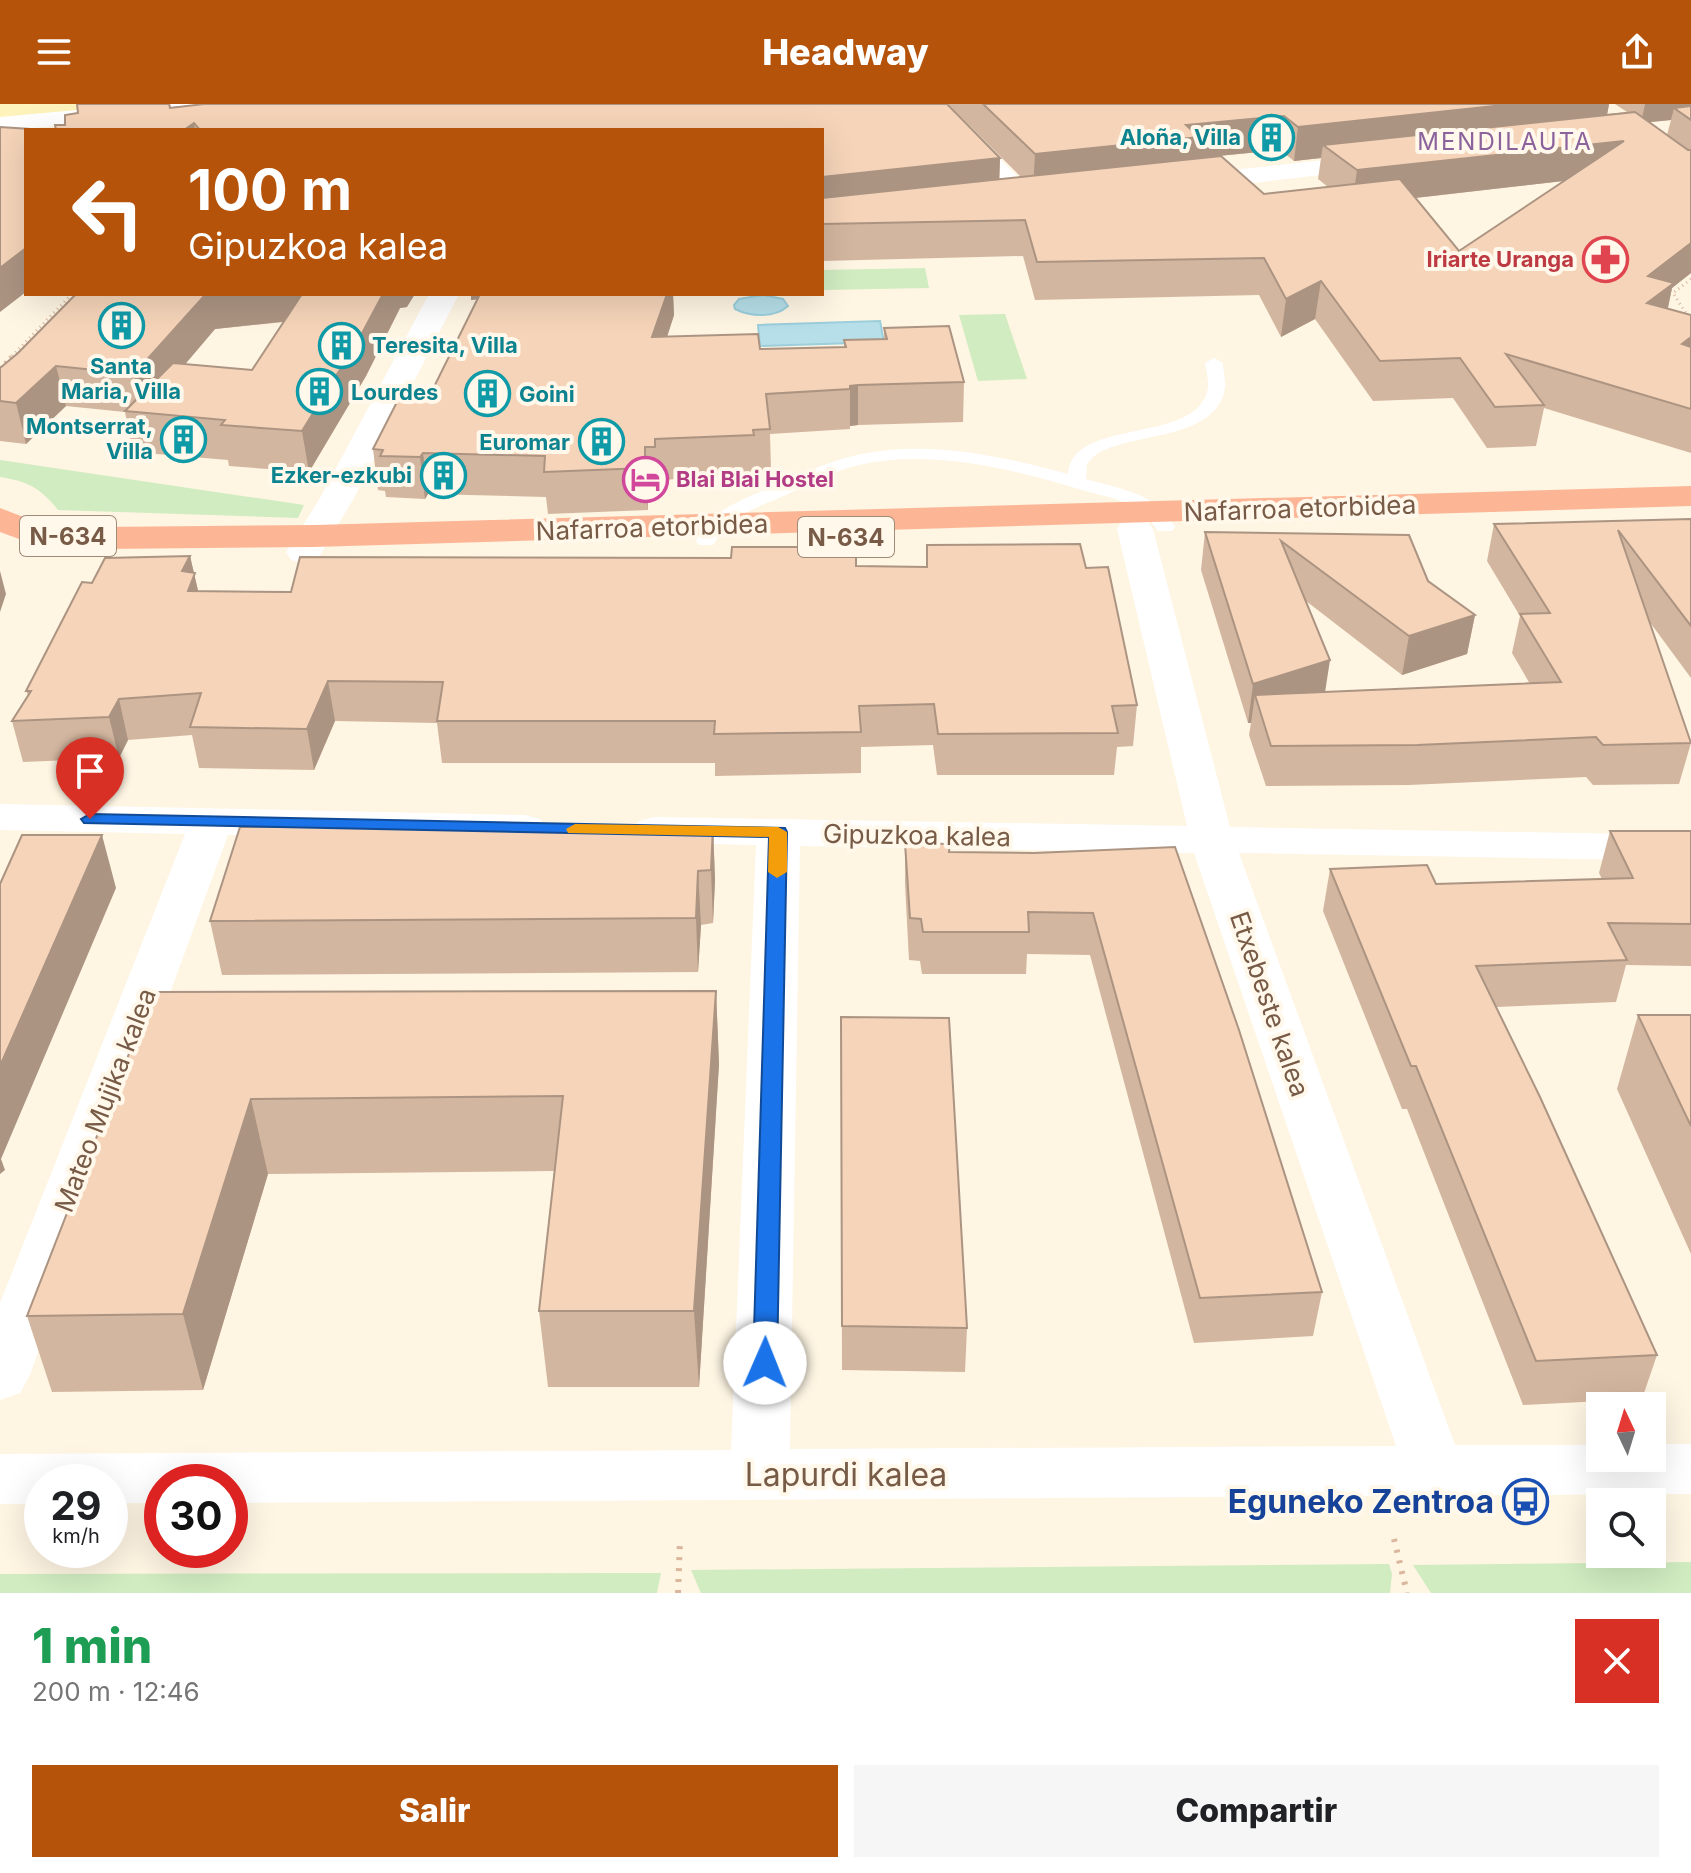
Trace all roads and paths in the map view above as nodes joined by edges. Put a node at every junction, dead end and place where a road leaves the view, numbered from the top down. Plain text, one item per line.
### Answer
1 (922, 105) edge
2 (213, 113) edge
3 (0, 124) edge
4 (1402, 160) edge
5 (1167, 185) edge
6 (1057, 197) edge
7 (1026, 201) junction
8 (994, 204) edge
9 (1691, 279) edge
10 (70, 296) edge
11 (443, 296) edge
12 (1684, 314) junction
13 (1691, 314) edge
14 (1691, 321) edge
15 (1214, 363) dead end
16 (0, 368) edge
17 (1077, 481) junction
18 (1691, 496) edge
19 (1691, 510) edge
20 (0, 519) edge
21 (1152, 523) junction
22 (709, 533) junction
23 (309, 544) junction
24 (0, 550) edge
25 (0, 817) edge
26 (211, 823) junction
27 (571, 829) edge
28 (617, 830) edge
29 (778, 832) junction
30 (1212, 840) junction
31 (1691, 848) edge
32 (0, 1377) edge
33 (1691, 1469) edge
34 (1434, 1470) junction
35 (758, 1475) junction
36 (0, 1479) edge
37 (1394, 1539) dead end
38 (680, 1540) dead end
39 (678, 1593) edge
40 (1407, 1593) edge

1 - 7 street
2 - 3 street
4 - 5 street
6 - 7 street
7 - 8 street
9 - 12 path
10 - 16 path
11 - 23 street
12 - 13 path
12 - 14 path
15 - 17 lane
17 - 21 lane
17 - 22 lane
18 - 21 highway, Nafarroa etorbidea / N-634
19 - 21 highway, Nafarroa etorbidea / N-634
20 - 23 highway, Nafarroa etorbidea / N-634
21 - 22 highway, Nafarroa etorbidea / N-634
21 - 30 street, Etxebeste kalea
22 - 23 highway, Nafarroa etorbidea / N-634
23 - 24 highway, Nafarroa etorbidea / N-634
25 - 26 street
26 - 27 street
26 - 32 street, Mateo Mujika kalea
28 - 29 street, Gipuzkoa kalea
29 - 30 street, Gipuzkoa kalea
29 - 35 street
30 - 31 street, Gipuzkoa kalea
30 - 34 street, Etxebeste kalea
33 - 34 street, Lapurdi kalea
34 - 35 street, Lapurdi kalea
35 - 36 street, Lapurdi kalea
37 - 40 path
38 - 39 path

